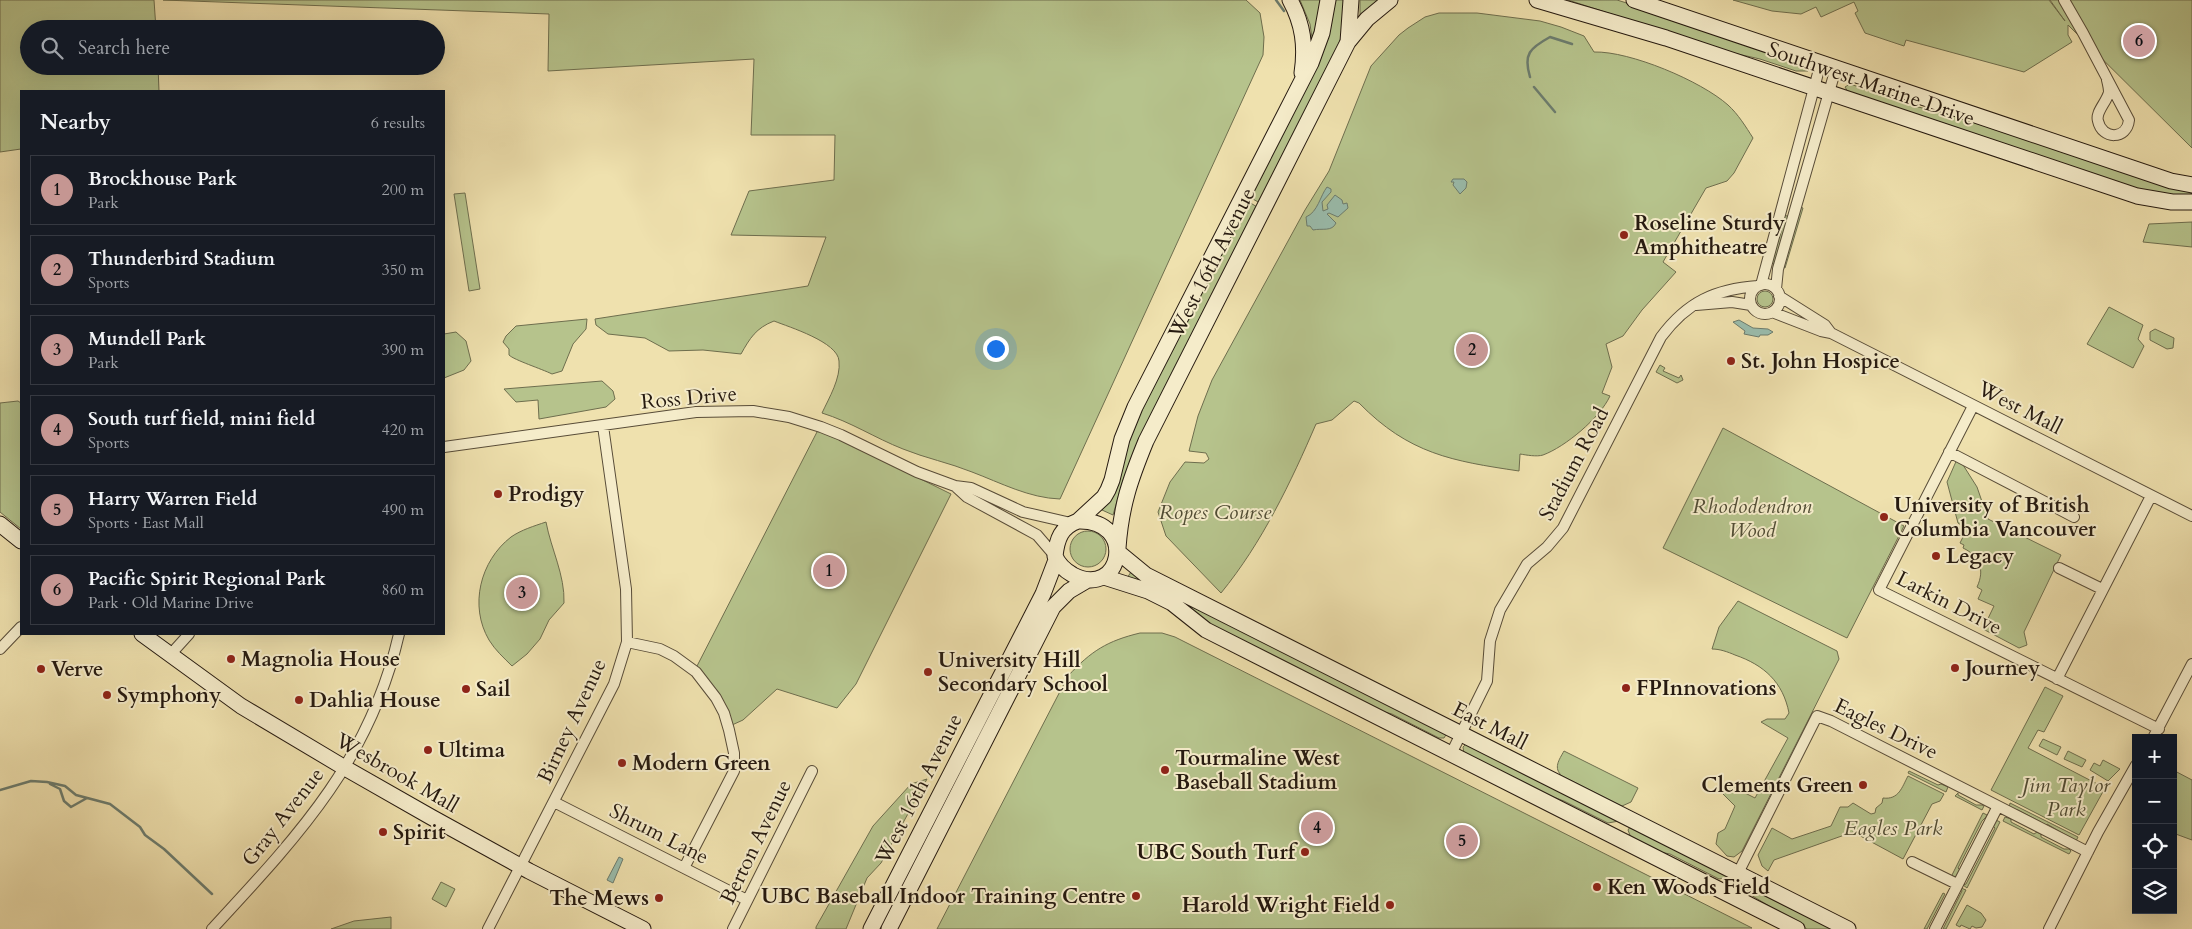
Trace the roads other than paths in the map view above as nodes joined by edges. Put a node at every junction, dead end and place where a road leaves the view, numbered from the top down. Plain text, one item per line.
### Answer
1 (1290, 0) edge
2 (1328, 0) edge
3 (1352, 0) edge
4 (1390, 0) edge
5 (1537, 0) edge
6 (1634, 0) edge
7 (2064, 0) edge
8 (1348, 42) junction
9 (1821, 62) junction
10 (1836, 68) junction
11 (2108, 80) junction
12 (1300, 84) junction
13 (1822, 90) junction
14 (2192, 184) edge
15 (2192, 202) edge
16 (1759, 286) junction
17 (1778, 293) junction
18 (1751, 305) junction
19 (1695, 306) junction
20 (1772, 312) junction
21 (1831, 333) junction
22 (1973, 406) junction
23 (603, 426) junction
24 (445, 447) edge
25 (1949, 452) junction
26 (955, 486) junction
27 (2151, 496) junction
28 (2192, 516) edge
29 (2074, 517) dead end
30 (1074, 522) junction
31 (0, 524) edge
32 (20, 540) edge
33 (1118, 550) junction
34 (1056, 558) junction
35 (2059, 568) dead end
36 (1104, 577) junction
37 (1086, 581) junction
38 (2102, 589) junction
39 (20, 628) edge
40 (143, 635) edge
41 (188, 635) edge
42 (399, 635) edge
43 (627, 642) junction
44 (0, 649) edge
45 (170, 655) junction
46 (2192, 664) edge
47 (2057, 679) junction
48 (2156, 733) edge
49 (1461, 735) junction
50 (1451, 754) junction
51 (345, 768) junction
52 (812, 771) dead end
53 (2132, 772) edge
54 (554, 802) junction
55 (1998, 806) junction
56 (2088, 852) junction
57 (1912, 862) dead end
58 (521, 866) junction
59 (684, 868) junction
60 (1738, 873) junction
61 (1957, 884) junction
62 (1728, 893) junction
63 (747, 900) junction
64 (212, 929) edge
65 (488, 929) edge
66 (644, 929) edge
67 (733, 929) edge
68 (871, 929) edge
69 (889, 929) edge
70 (1798, 929) edge
71 (1848, 929) edge
72 (1935, 929) edge
73 (2048, 929) edge

1 - 12 street
2 - 12 street, West 16th Avenue
3 - 8 street, West 16th Avenue
4 - 8 street
5 - 13 street, Southwest Marine Drive
6 - 9 street, Southwest Marine Drive
7 - 11 street
8 - 33 street, West 16th Avenue
9 - 10 street, Southwest Marine Drive
9 - 13 street
10 - 13 street
10 - 14 street, Southwest Marine Drive
11 - 11 street
12 - 30 street, West 16th Avenue
13 - 15 street, Southwest Marine Drive
13 - 16 street
13 - 17 street
16 - 17 street
16 - 18 street
16 - 19 street, Stadium Road
17 - 20 street
17 - 21 street, West Mall
18 - 19 street
18 - 20 street
19 - 49 street, Stadium Road
20 - 21 street, West Mall
21 - 22 street, West Mall
22 - 25 street, Larkin Drive
22 - 27 street, West Mall
23 - 24 street, Ross Drive
23 - 26 street, Ross Drive
23 - 43 street, Birney Avenue
25 - 29 street
25 - 47 street, Larkin Drive
26 - 30 street, Ross Drive
26 - 34 street, Ross Drive
27 - 28 street, West Mall
27 - 38 street
30 - 33 street
30 - 34 street
31 - 32 street
33 - 36 street
33 - 49 street, East Mall
34 - 37 street
34 - 68 street, West 16th Avenue
35 - 38 street
36 - 37 street
36 - 50 street, East Mall
37 - 69 street, West 16th Avenue
38 - 47 street
39 - 44 street
40 - 45 street, Wesbrook Mall
41 - 45 street
42 - 51 street, Gray Avenue
43 - 54 street, Birney Avenue
43 - 59 street
45 - 51 street, Wesbrook Mall
46 - 48 street
47 - 48 street, Larkin Drive
49 - 50 street, Stadium Road
49 - 60 street, East Mall
50 - 62 street, East Mall
51 - 58 street, Wesbrook Mall
51 - 64 street, Gray Avenue
52 - 63 street, Berton Avenue
53 - 56 street
54 - 58 street, Birney Avenue
54 - 59 street, Shrum Lane
55 - 56 street, Eagles Drive
55 - 60 street, Eagles Drive
55 - 61 street
56 - 73 street
57 - 61 street
58 - 65 street, Birney Avenue
58 - 66 street, Wesbrook Mall
59 - 63 street, Shrum Lane
60 - 62 street, Eagles Drive
60 - 71 street, East Mall
61 - 72 street
62 - 70 street, East Mall
63 - 67 street, Berton Avenue

